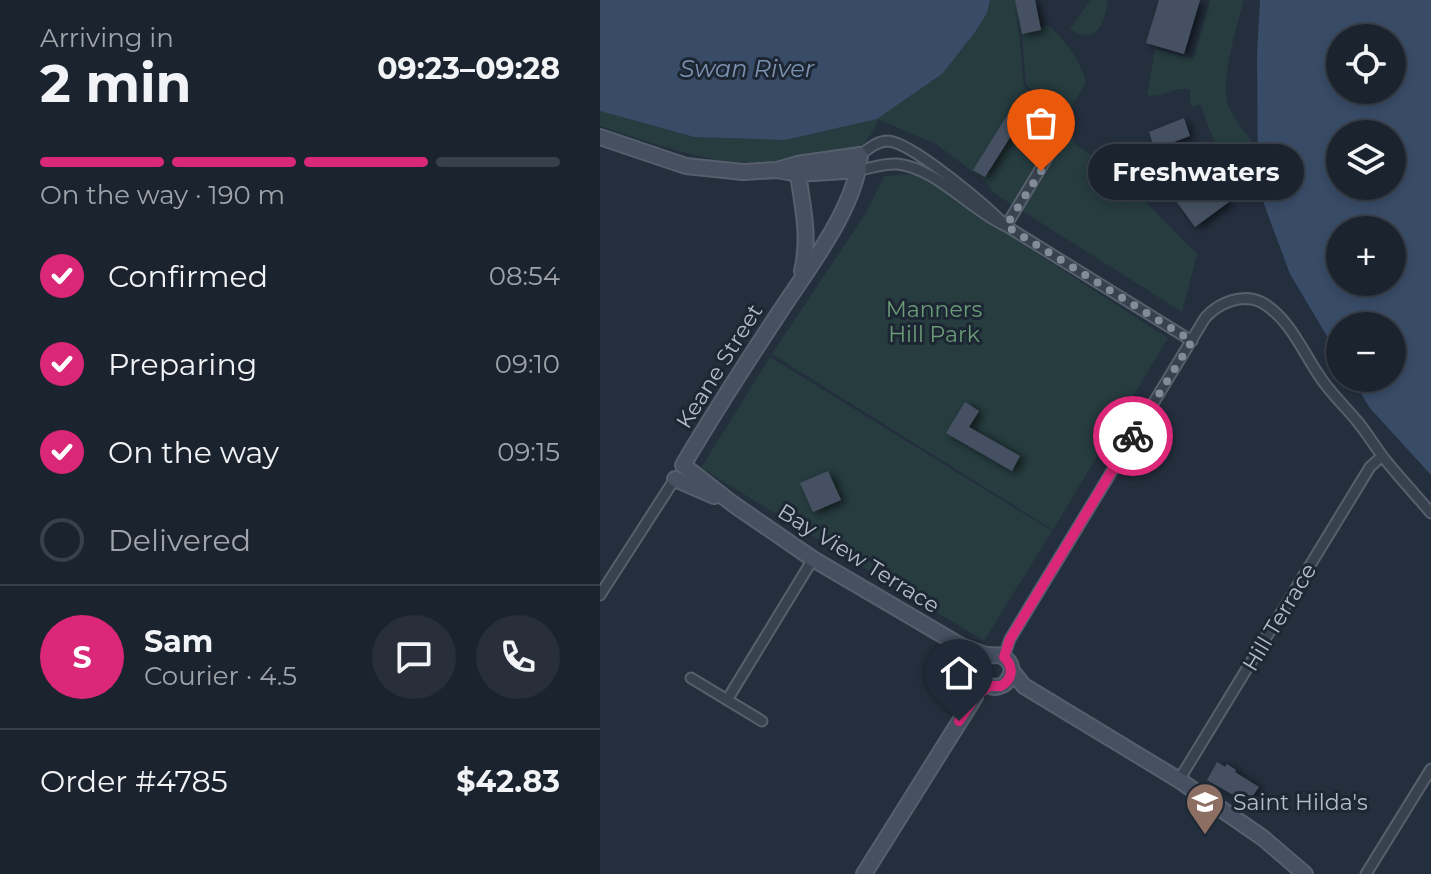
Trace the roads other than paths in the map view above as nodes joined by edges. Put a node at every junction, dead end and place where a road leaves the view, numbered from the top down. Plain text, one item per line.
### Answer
1 (1065, 128) dead end
2 (600, 137) edge
3 (860, 163) junction
4 (798, 169) junction
5 (1006, 226) junction
6 (800, 280) junction
7 (1192, 341) junction
8 (1382, 456) junction
9 (683, 465) junction
10 (675, 479) junction
11 (733, 504) junction
12 (1431, 513) edge
13 (813, 559) junction
14 (600, 595) edge
15 (991, 669) junction
16 (691, 678) dead end
17 (1024, 686) junction
18 (727, 700) junction
19 (762, 721) dead end
20 (1431, 769) edge
21 (1179, 780) junction
22 (864, 874) edge
23 (1305, 874) edge
24 (1366, 874) edge

1 - 5 street
2 - 4 street
3 - 4 street
3 - 5 street
3 - 5 street
3 - 6 street, Keane Street
4 - 6 street
5 - 7 street
6 - 9 street, Keane Street
7 - 8 street
7 - 15 street
8 - 12 street
8 - 21 street, Hill Terrace
9 - 10 street, Keane Street
9 - 11 street, Bay View Terrace
10 - 11 street, Bay View Terrace
10 - 14 street, Keane Street
11 - 13 street, Bay View Terrace
13 - 15 street, Bay View Terrace
13 - 18 street
15 - 17 street, Bay View Terrace
15 - 17 street, Bay View Terrace
15 - 22 street
16 - 18 street
17 - 21 street, Bay View Terrace
18 - 19 street
20 - 24 street
21 - 23 street, Bay View Terrace

